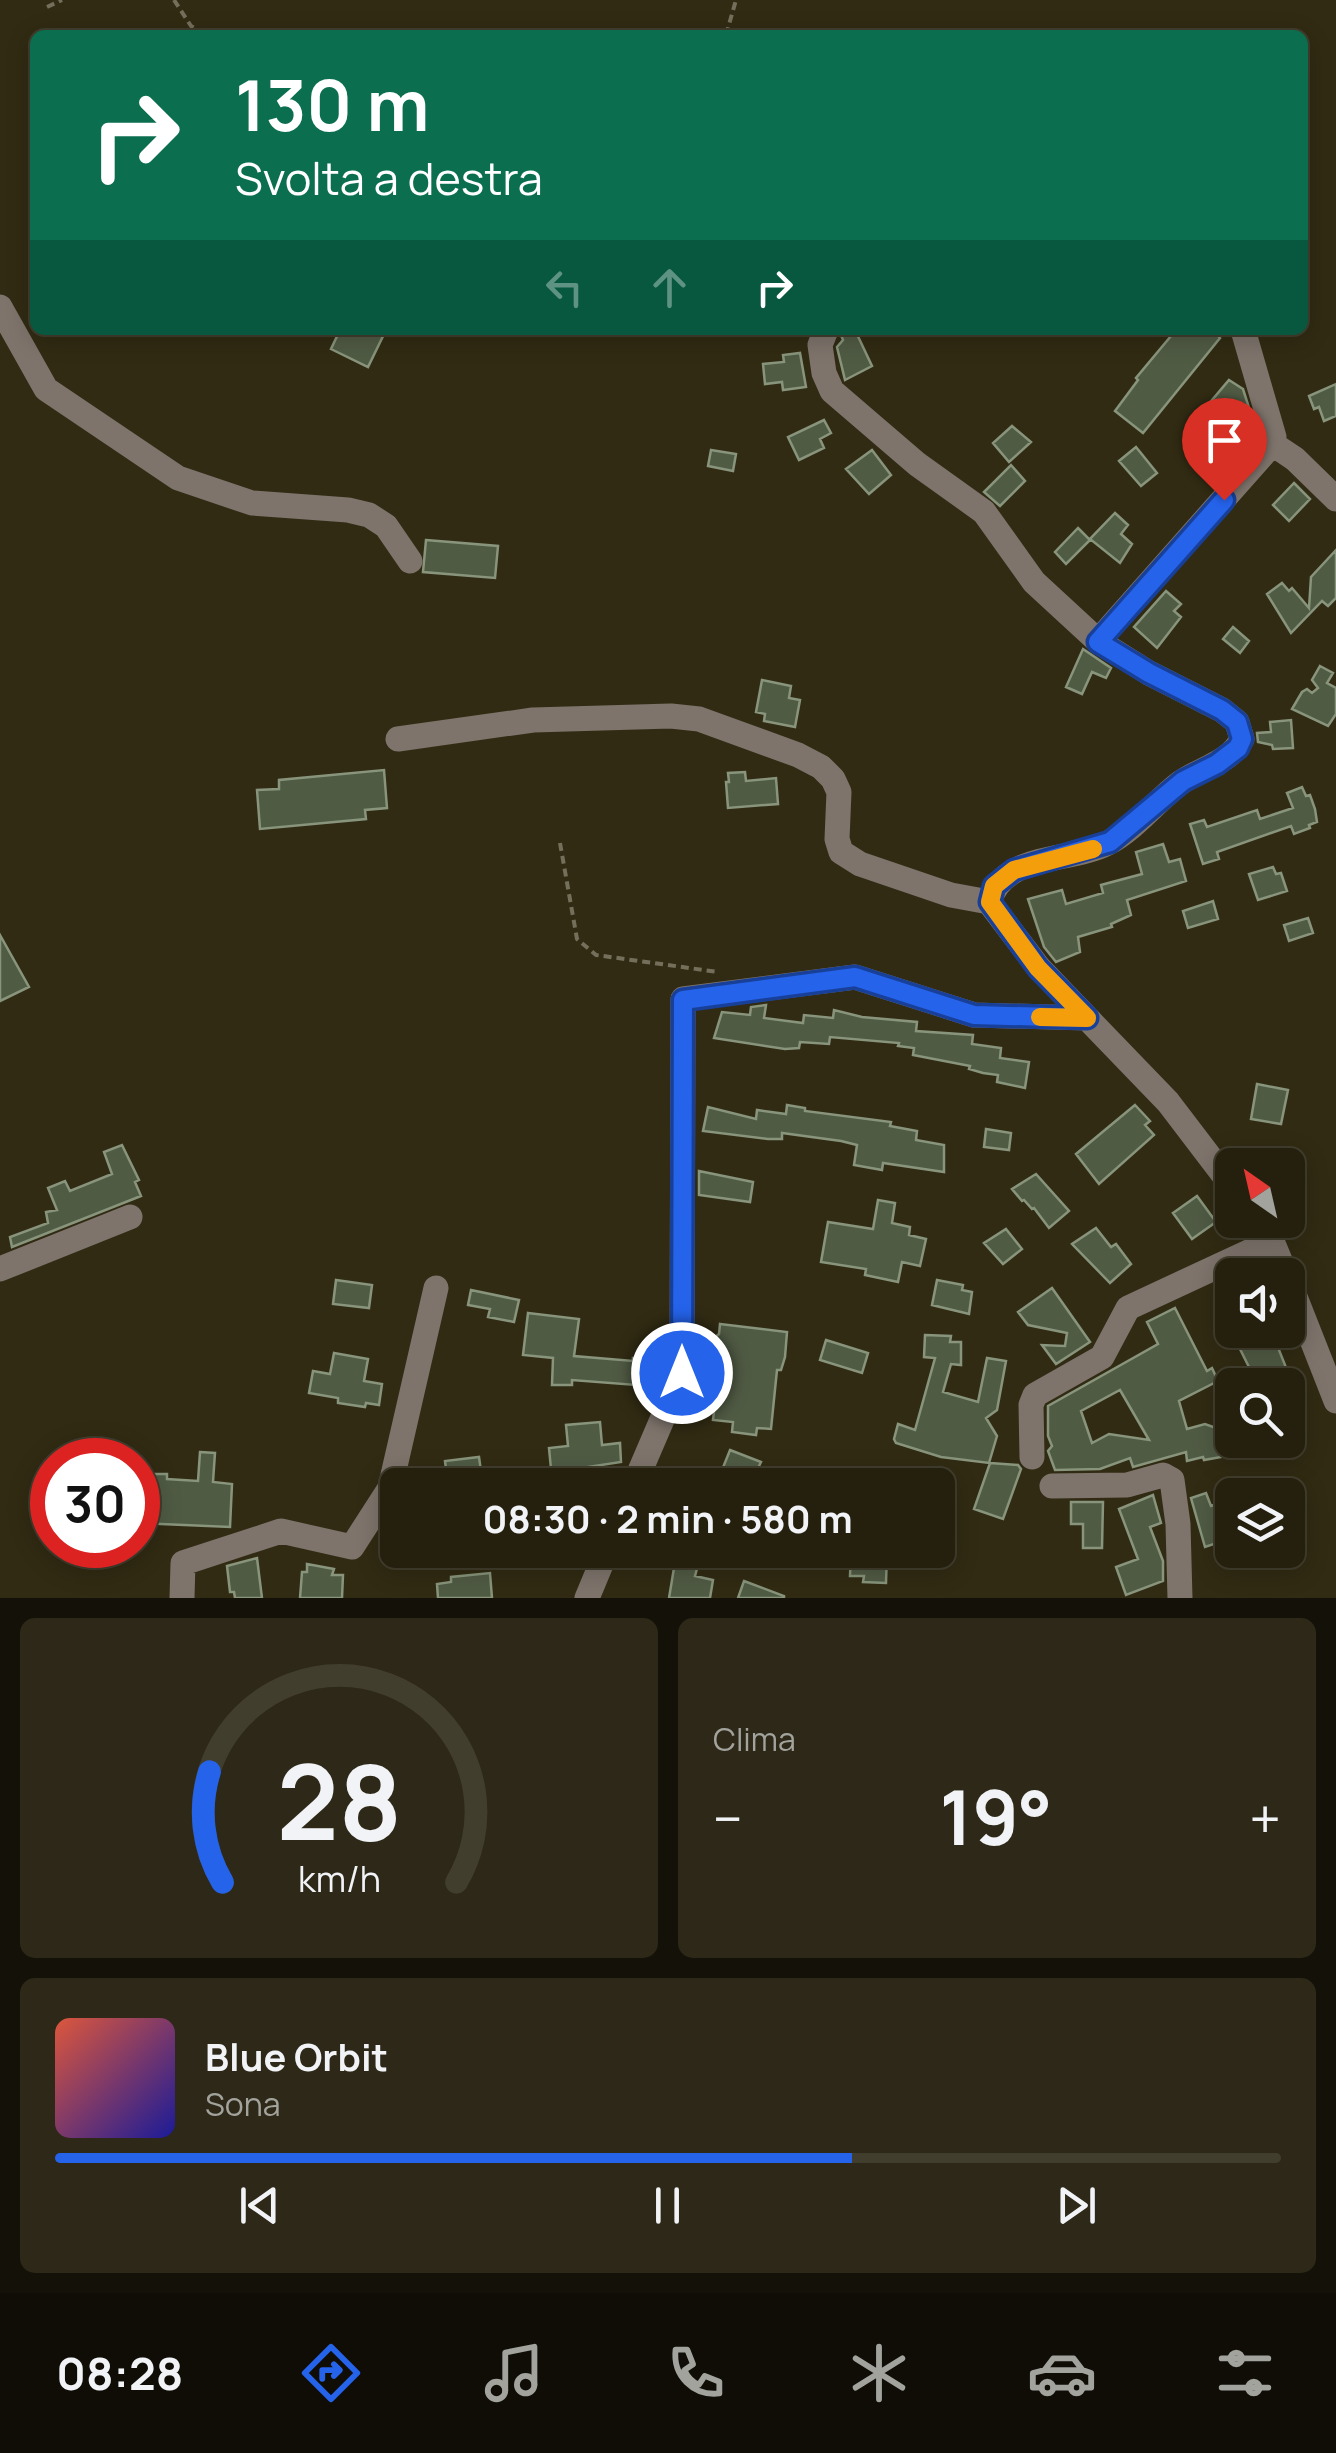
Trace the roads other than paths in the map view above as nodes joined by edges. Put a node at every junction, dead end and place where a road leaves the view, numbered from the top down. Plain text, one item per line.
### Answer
1 (0, 308) edge
2 (824, 335) edge
3 (1245, 335) edge
4 (1271, 443) junction
5 (1336, 499) edge
6 (410, 561) dead end
7 (1098, 642) junction
8 (398, 739) dead end
9 (990, 902) junction
10 (1087, 1018) junction
11 (1215, 1164) edge
12 (130, 1218) dead end
13 (1251, 1238) edge
14 (0, 1269) edge
15 (436, 1288) dead end
16 (1305, 1323) edge
17 (1336, 1401) edge
18 (1032, 1457) dead end
19 (641, 1468) edge
20 (1052, 1486) dead end
21 (600, 1568) edge
22 (182, 1598) edge
23 (587, 1598) edge
24 (1180, 1598) edge

1 - 6 street
2 - 7 street
3 - 4 street
4 - 5 street
4 - 7 street
7 - 9 street
8 - 9 street
9 - 10 street
10 - 11 street
10 - 19 street
12 - 14 street
13 - 18 street
15 - 22 street
16 - 17 street
20 - 24 street
21 - 23 street

